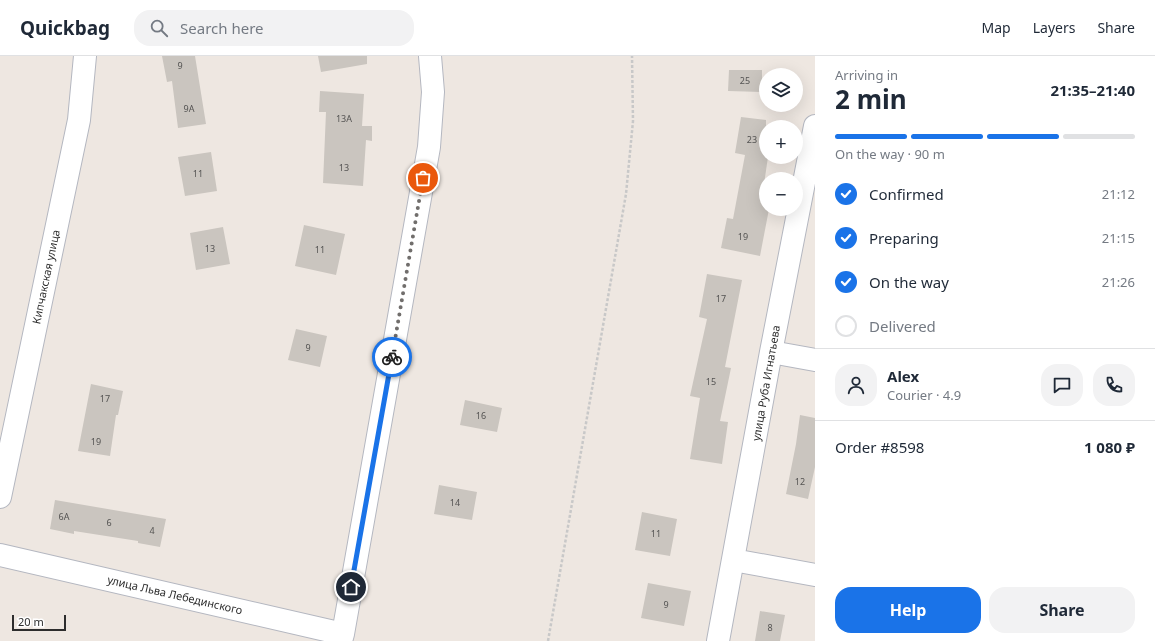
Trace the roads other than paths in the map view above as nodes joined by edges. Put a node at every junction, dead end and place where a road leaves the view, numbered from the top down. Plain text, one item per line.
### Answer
1 (85, 56) edge
2 (430, 56) edge
3 (815, 126) edge
4 (771, 352) junction
5 (815, 360) edge
6 (0, 497) edge
7 (0, 555) edge
8 (733, 560) junction
9 (815, 575) edge
10 (342, 638) edge
11 (718, 641) edge

1 - 6 street, Кипчакская улица
2 - 10 street
3 - 4 street, улица Руба Игнатьева
4 - 5 street
4 - 8 street, улица Руба Игнатьева
7 - 10 street, улица Льва Лебединского
8 - 9 street
8 - 11 street, улица Руба Игнатьева

